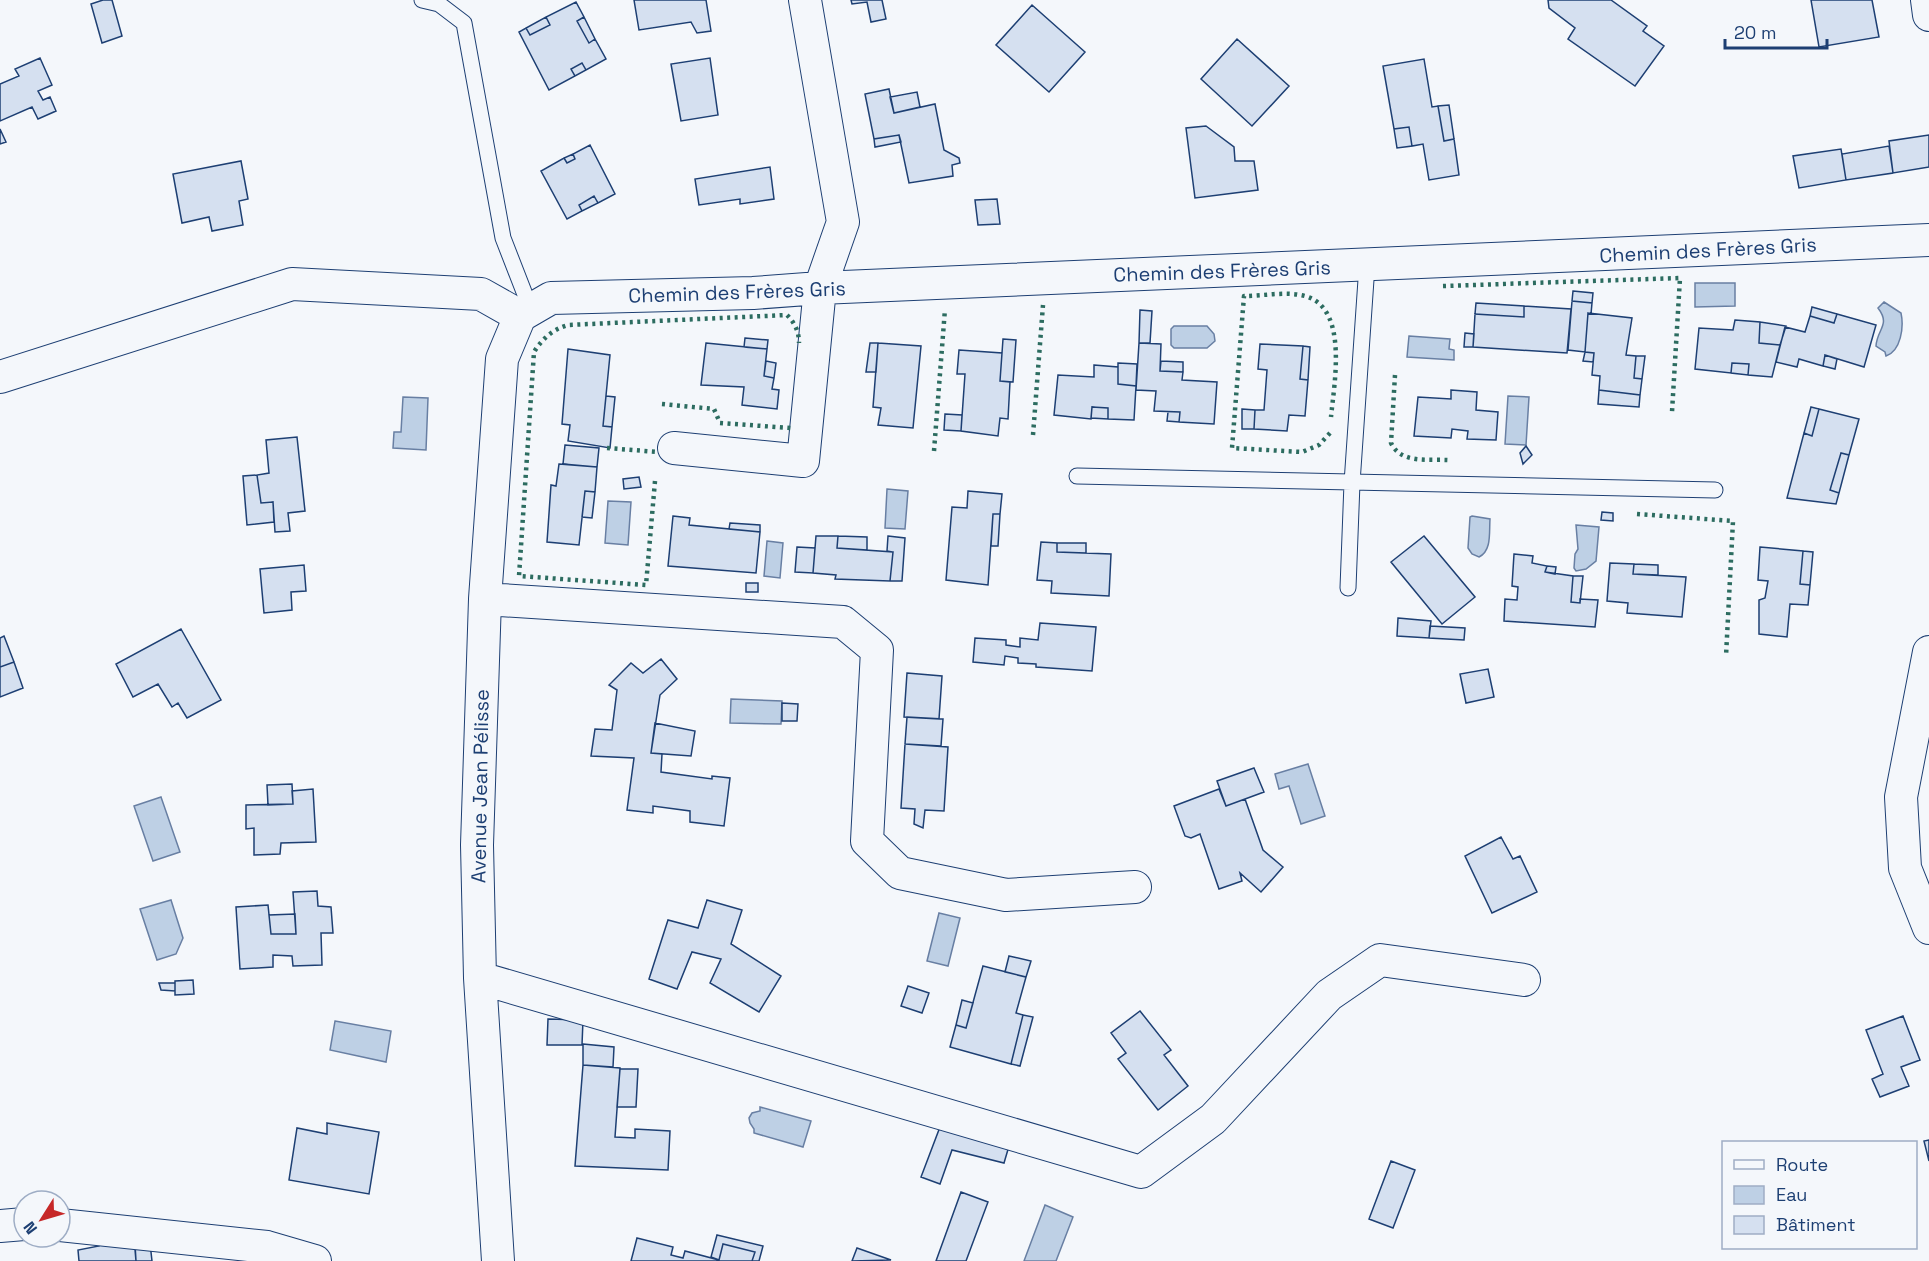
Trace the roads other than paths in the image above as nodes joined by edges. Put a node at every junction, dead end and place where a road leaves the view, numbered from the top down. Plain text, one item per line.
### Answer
1 (422, 0) edge
2 (805, 0) edge
3 (1927, 0) edge
4 (1929, 15) edge
5 (1929, 240) edge
6 (1367, 265) junction
7 (820, 288) junction
8 (526, 313) junction
9 (0, 377) edge
10 (674, 448) dead end
11 (1077, 476) dead end
12 (1352, 483) junction
13 (1715, 490) dead end
14 (1348, 588) dead end
15 (485, 598) junction
16 (1929, 652) edge
17 (1135, 887) dead end
18 (1929, 928) edge
19 (480, 978) junction
20 (1524, 980) dead end
21 (72, 1226) edge
22 (315, 1261) edge
23 (498, 1261) edge

1 - 8 lane
2 - 7 street
3 - 4 street
5 - 6 street, Chemin des Frères Gris
6 - 7 street, Chemin des Frères Gris
6 - 12 lane
7 - 8 street, Chemin des Frères Gris
7 - 10 street
8 - 9 street
8 - 15 street, Avenue Jean Pélisse
11 - 12 lane
12 - 13 lane
12 - 14 lane
15 - 17 street
15 - 19 street, Avenue Jean Pélisse
16 - 18 street
19 - 20 street
19 - 23 street, Avenue Jean Pélisse
21 - 22 street

